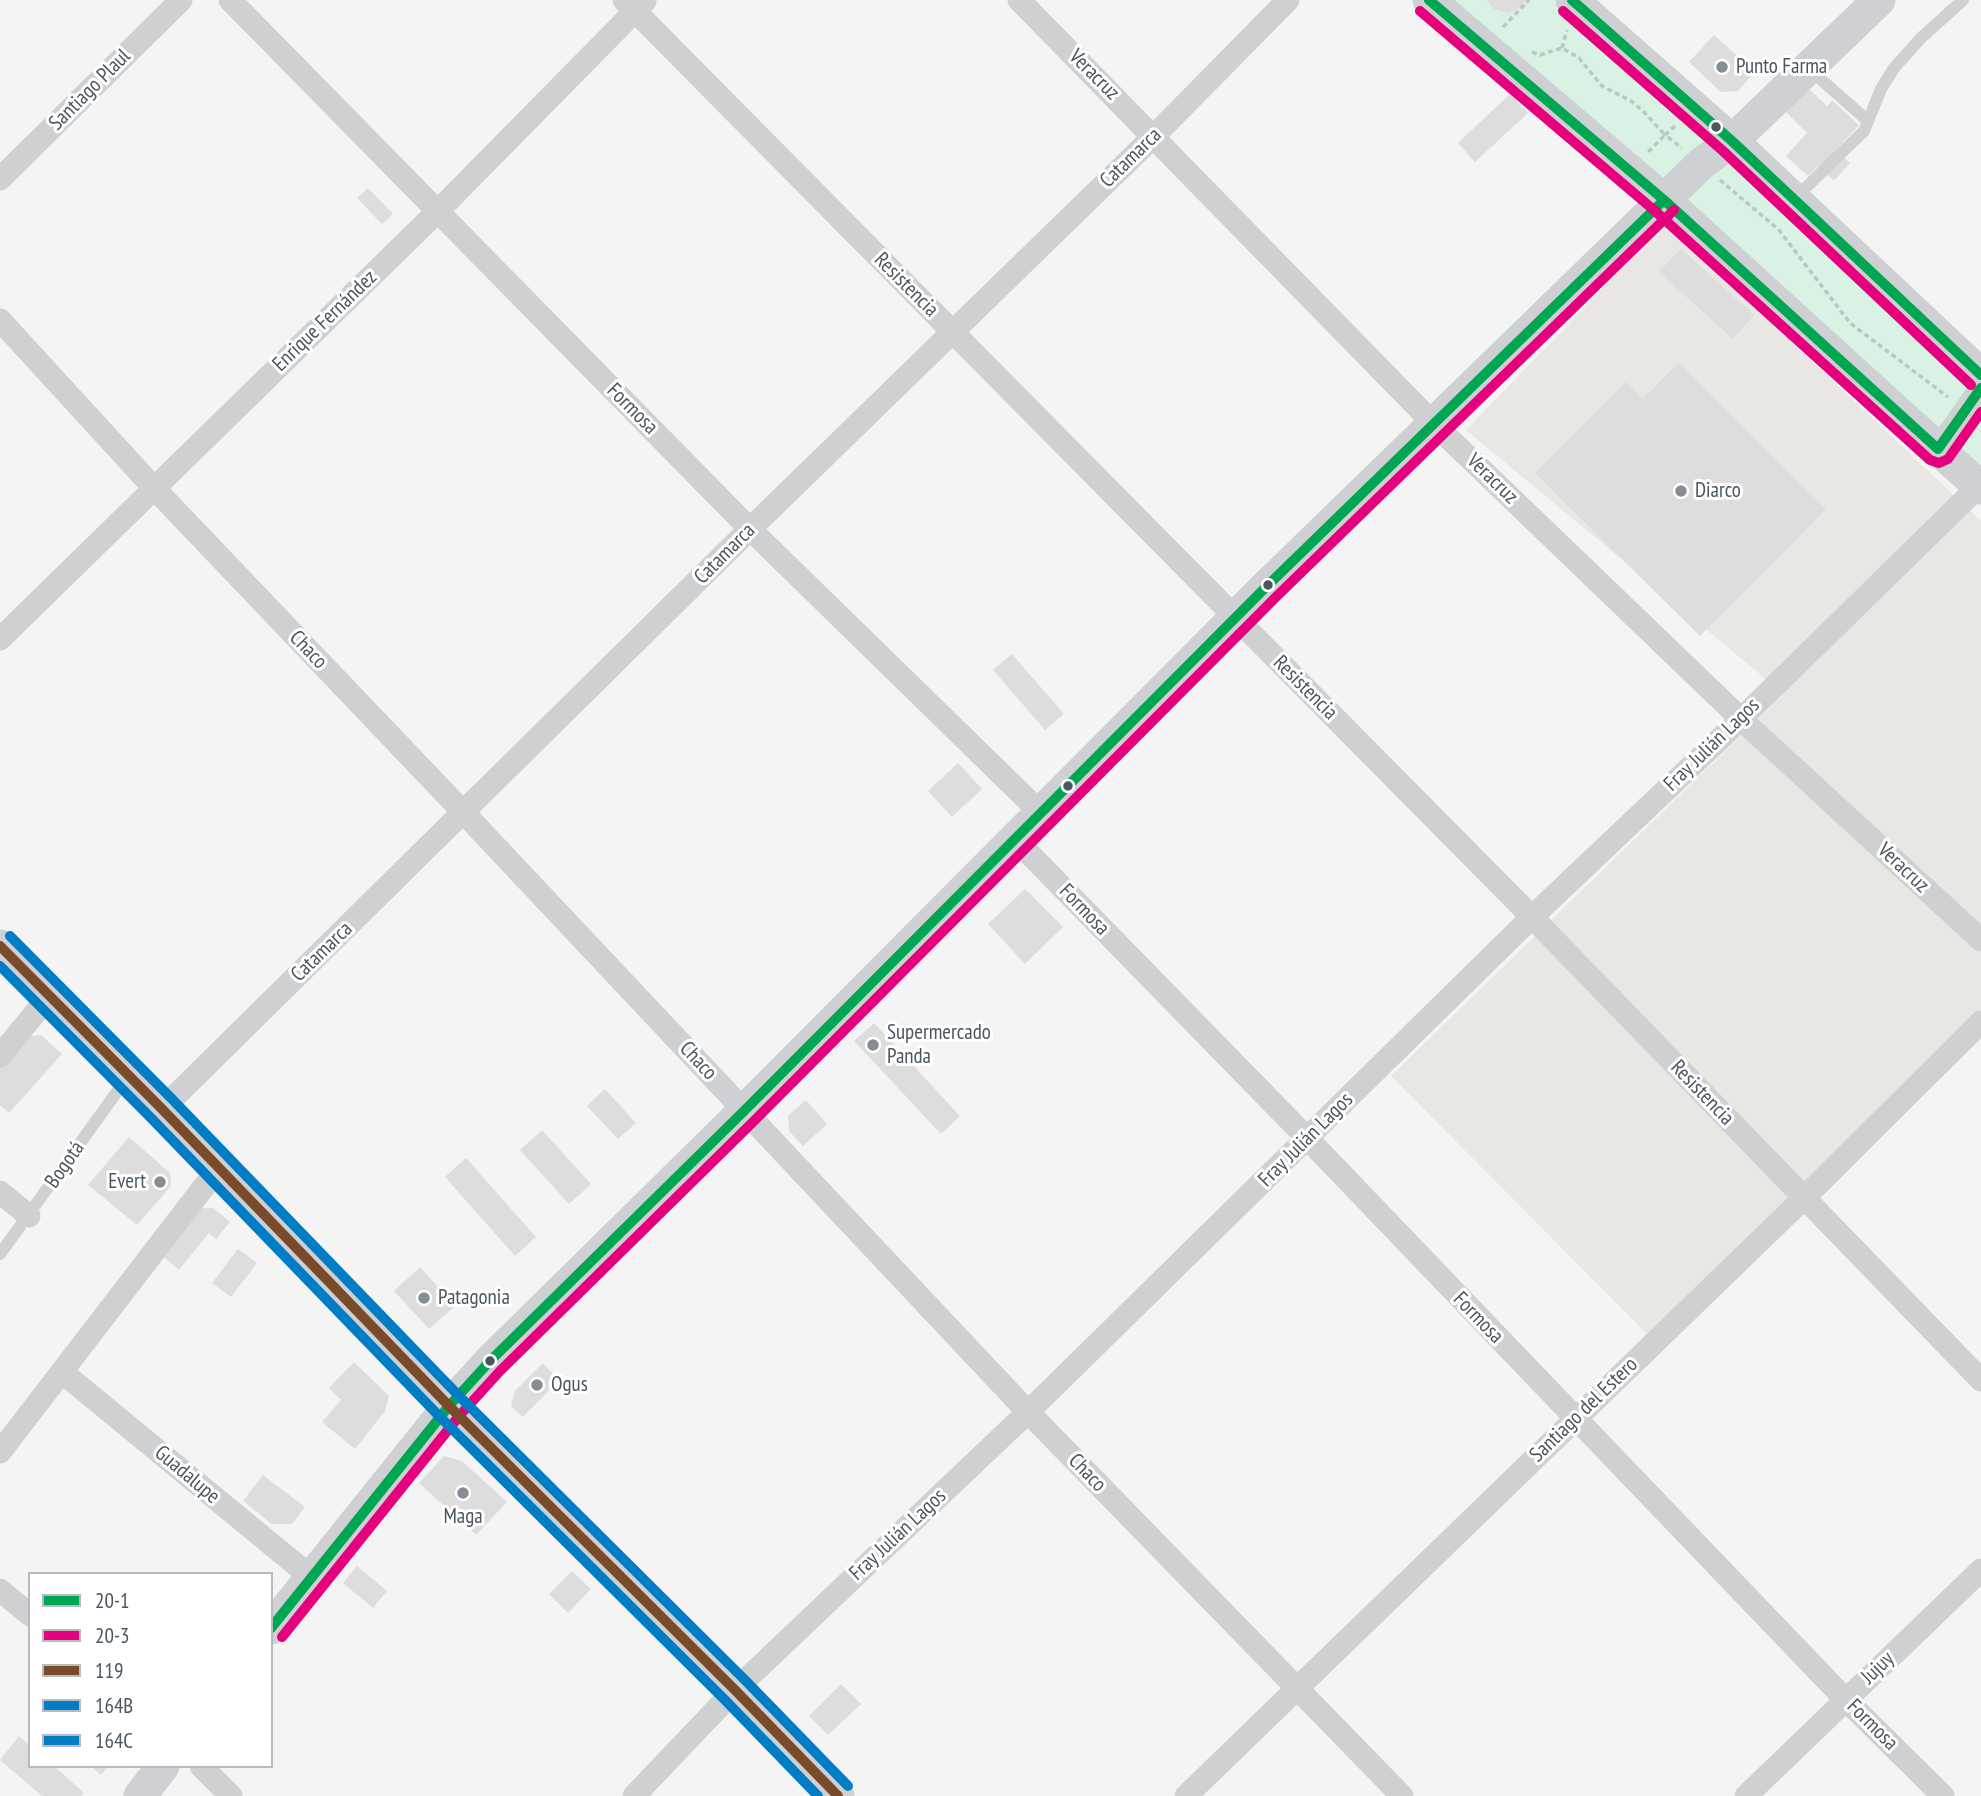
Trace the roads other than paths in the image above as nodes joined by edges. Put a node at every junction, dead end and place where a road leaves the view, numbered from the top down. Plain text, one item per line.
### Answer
1 (181, 0) edge
2 (230, 0) edge
3 (1019, 0) edge
4 (1289, 0) edge
5 (1429, 0) edge
6 (1879, 0) edge
7 (1963, 0) edge
8 (635, 4) edge
9 (1571, 11) edge
10 (1808, 68) junction
11 (1868, 121) junction
12 (1154, 136) junction
13 (1732, 141) junction
14 (0, 179) edge
15 (1664, 200) junction
16 (1794, 200) junction
17 (437, 212) junction
18 (0, 320) edge
19 (952, 331) junction
20 (1981, 375) edge
21 (1981, 388) edge
22 (1434, 424) junction
23 (1938, 449) junction
24 (1980, 487) edge
25 (154, 488) junction
26 (750, 529) junction
27 (1236, 618) junction
28 (0, 639) edge
29 (1741, 719) junction
30 (1040, 812) junction
31 (464, 813) junction
32 (1014, 838) junction
33 (1532, 917) junction
34 (1981, 940) edge
35 (0, 946) edge
36 (50, 995) junction
37 (1981, 1022) edge
38 (0, 1056) edge
39 (129, 1075) junction
40 (162, 1109) junction
41 (744, 1111) junction
42 (1308, 1139) junction
43 (220, 1169) junction
44 (0, 1192) edge
45 (1804, 1198) junction
46 (29, 1216) junction
47 (0, 1254) edge
48 (62, 1372) junction
49 (1981, 1380) edge
50 (449, 1406) junction
51 (1028, 1412) junction
52 (1574, 1419) junction
53 (0, 1452) edge
54 (1981, 1570) edge
55 (311, 1577) junction
56 (0, 1590) edge
57 (28, 1613) edge
58 (273, 1626) edge
59 (1297, 1688) junction
60 (735, 1690) junction
61 (1845, 1699) junction
62 (161, 1768) edge
63 (203, 1768) edge
64 (140, 1796) edge
65 (231, 1796) edge
66 (634, 1796) edge
67 (838, 1796) edge
68 (1186, 1796) edge
69 (1402, 1796) edge
70 (1746, 1796) edge
71 (1944, 1796) edge

1 - 14 street, Santiago Plaul
2 - 17 street, Formosa
3 - 12 street, Veracruz
4 - 12 street, Catamarca
5 - 15 main road
6 - 10 main road
7 - 11 lane
8 - 17 street, Enrique Fernández
8 - 19 street, Resistencia
9 - 13 main road
10 - 11 lane
10 - 13 main road
11 - 16 lane
12 - 19 street, Catamarca
12 - 22 street, Veracruz
13 - 15 main road
13 - 16 main road
15 - 22 main road
15 - 23 main road
16 - 20 main road
17 - 25 street, Enrique Fernández
17 - 26 street, Formosa
18 - 25 street, Chaco
19 - 26 street, Catamarca
19 - 27 street, Resistencia
21 - 23 street
22 - 27 main road
22 - 29 street, Veracruz
23 - 24 main road
24 - 29 street, Fray Julián Lagos
25 - 28 street, Enrique Fernández
25 - 31 street, Chaco
26 - 30 street, Formosa
26 - 31 street, Catamarca
27 - 30 main road
27 - 33 street, Resistencia
29 - 33 street, Fray Julián Lagos
29 - 34 street, Veracruz
30 - 32 main road
31 - 40 street, Catamarca
31 - 41 street, Chaco
32 - 41 main road
32 - 42 street, Formosa
33 - 42 street, Fray Julián Lagos
33 - 45 street, Resistencia
35 - 36 main road
36 - 38 street
36 - 39 main road
37 - 45 street, Santiago del Estero
39 - 40 main road
39 - 46 lane, Bogotá
40 - 43 main road
41 - 50 main road
41 - 51 street, Chaco
42 - 51 street, Fray Julián Lagos
42 - 52 street, Formosa
43 - 48 street
43 - 50 main road
44 - 46 street
45 - 49 street, Resistencia
45 - 52 street, Santiago del Estero
46 - 47 lane, Bogotá
48 - 53 street
48 - 55 street, Guadalupe
50 - 55 main road
50 - 60 main road
51 - 59 street, Chaco
51 - 60 street, Fray Julián Lagos
52 - 59 street, Santiago del Estero
52 - 61 street, Formosa
54 - 61 street, Jujuy
55 - 58 main road
56 - 57 street
59 - 68 street, Santiago del Estero
59 - 69 street, Chaco
60 - 66 street, Fray Julián Lagos
60 - 67 main road
61 - 70 street, Jujuy
61 - 71 street, Formosa
62 - 64 main road
63 - 65 street

